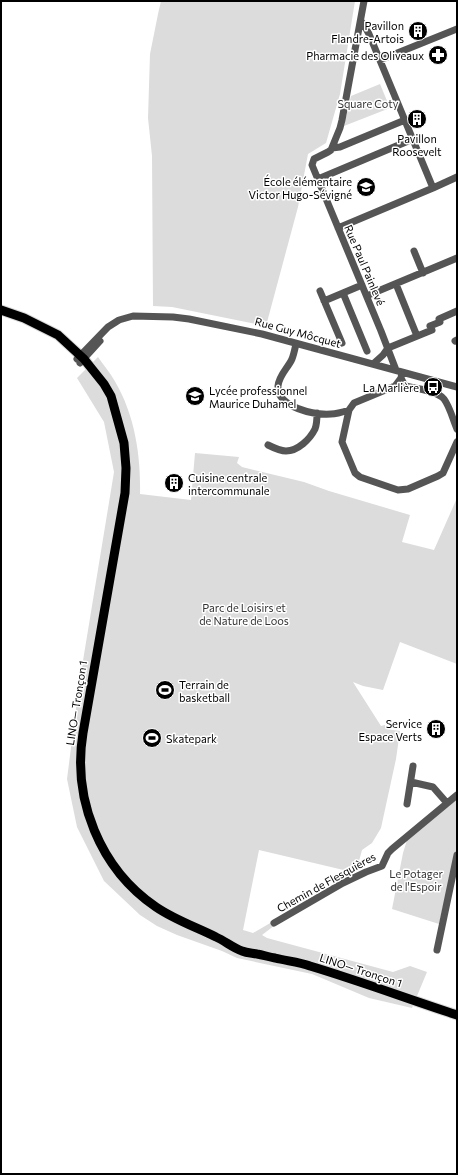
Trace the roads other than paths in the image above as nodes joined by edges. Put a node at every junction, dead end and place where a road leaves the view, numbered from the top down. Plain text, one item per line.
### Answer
1 (364, 1) edge
2 (360, 21) junction
3 (457, 29) edge
4 (380, 60) junction
5 (405, 120) junction
6 (413, 139) junction
7 (332, 148) junction
8 (457, 177) edge
9 (318, 179) junction
10 (433, 188) junction
11 (338, 228) junction
12 (414, 251) dead end
13 (457, 258) edge
14 (423, 272) junction
15 (396, 284) junction
16 (362, 285) junction
17 (320, 291) dead end
18 (343, 293) junction
19 (371, 294) dead end
20 (324, 301) junction
21 (1, 310) edge
22 (457, 312) edge
23 (1, 313) edge
24 (417, 336) junction
25 (342, 343) dead end
26 (296, 344) junction
27 (388, 348) junction
28 (367, 351) dead end
29 (80, 359) junction
30 (373, 364) junction
31 (400, 373) junction
32 (457, 387) edge
33 (348, 410) junction
34 (318, 413) junction
35 (457, 429) edge
36 (457, 442) edge
37 (268, 445) dead end
38 (413, 766) dead end
39 (411, 782) junction
40 (457, 795) edge
41 (408, 804) dead end
42 (447, 804) junction
43 (457, 855) edge
44 (274, 923) dead end
45 (437, 950) dead end
46 (457, 1015) edge

1 - 2 street
2 - 4 street
2 - 7 street
3 - 4 street
4 - 5 street
5 - 6 street
5 - 7 street
6 - 9 street
6 - 10 street
7 - 9 street, Rue Paul Painlevé
8 - 10 street
9 - 11 street, Rue Paul Painlevé
10 - 11 street
11 - 16 street, Rue Paul Painlevé
12 - 14 street
13 - 14 street
14 - 15 street
15 - 19 street
15 - 24 street
16 - 18 street
16 - 27 street, Rue Paul Painlevé
17 - 20 street
18 - 20 street
18 - 28 street
20 - 25 street
21 - 29 main road
22 - 24 street
23 - 29 main road
24 - 27 street
26 - 29 street, Rue Guy Môcquet
26 - 30 street, Rue Guy Môcquet
26 - 34 street
27 - 30 street
27 - 31 street, Rue Paul Painlevé
29 - 46 main road, LINO— Tronçon 1
30 - 31 street, Rue Guy Môcquet
31 - 32 street, Rue Guy Môcquet
31 - 33 street
31 - 35 street
33 - 34 street
33 - 36 street
34 - 37 street
38 - 39 street
39 - 41 street
39 - 42 street
40 - 42 street, Chemin de Flesquières
42 - 44 street, Chemin de Flesquières
43 - 45 street

